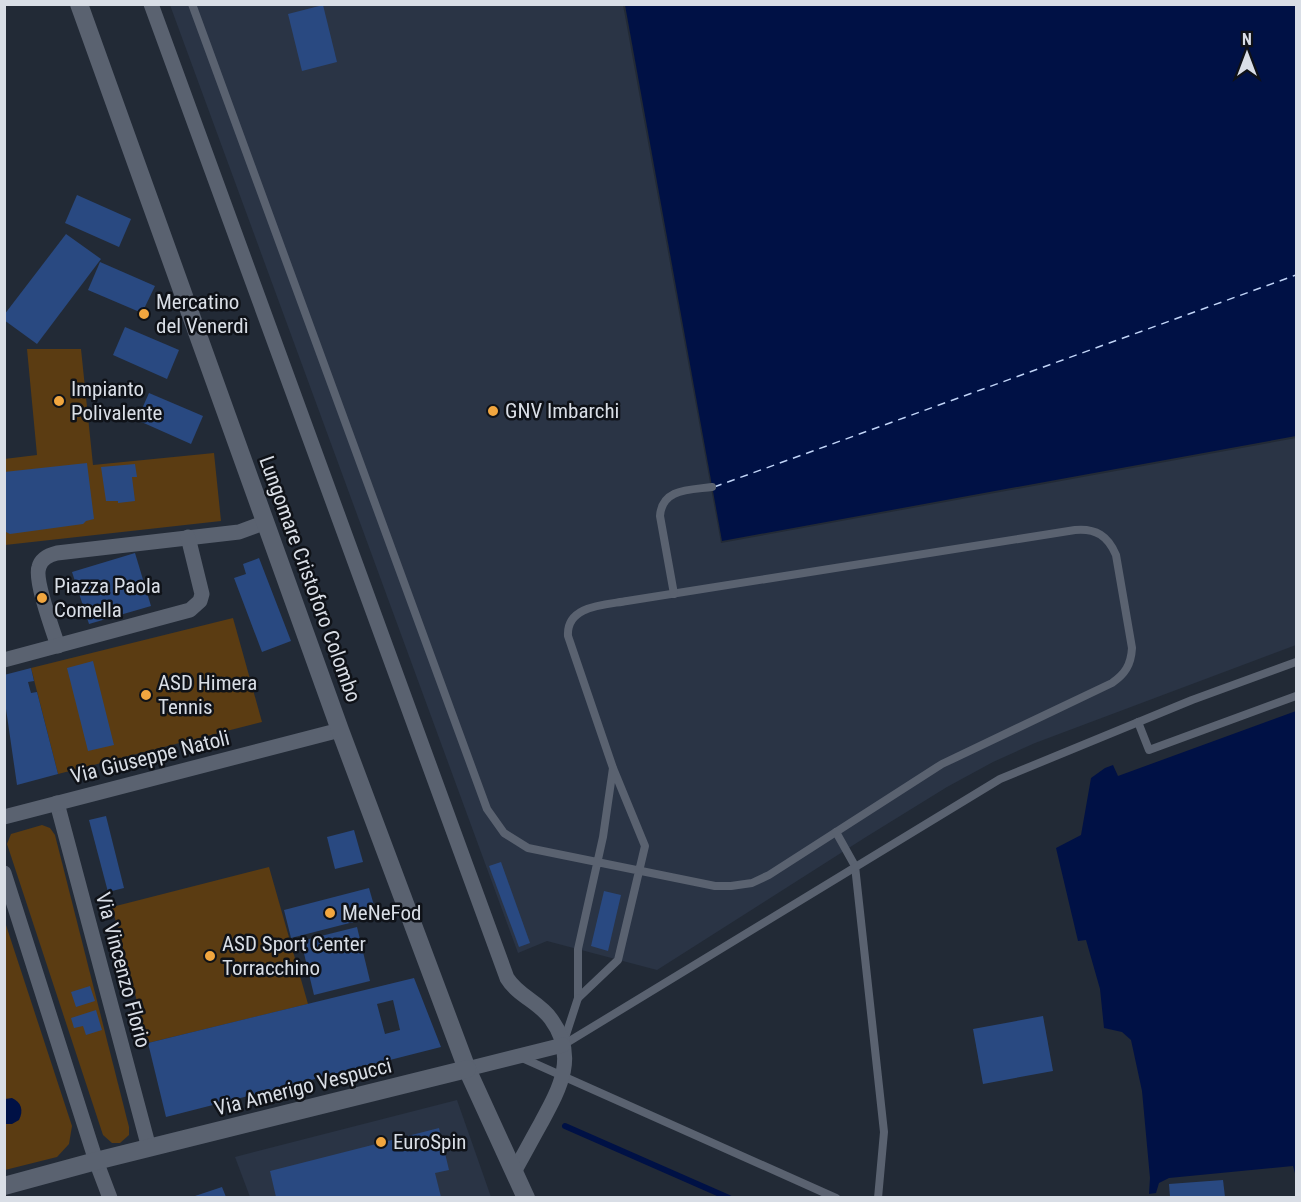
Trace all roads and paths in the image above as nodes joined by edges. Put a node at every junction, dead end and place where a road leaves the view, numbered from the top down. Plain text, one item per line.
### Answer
1 (79, 4) edge
2 (151, 4) edge
3 (192, 4) edge
4 (712, 487) dead end
5 (266, 522) junction
6 (188, 537) junction
7 (674, 594) junction
8 (58, 646) junction
9 (4, 660) edge
10 (1296, 662) edge
11 (1296, 696) edge
12 (1138, 722) junction
13 (340, 730) junction
14 (613, 768) junction
15 (57, 803) junction
16 (4, 817) edge
17 (836, 832) junction
18 (598, 862) junction
19 (855, 866) junction
20 (639, 870) junction
21 (4, 873) edge
22 (578, 998) junction
23 (563, 1046) junction
24 (519, 1056) junction
25 (467, 1069) junction
26 (563, 1077) junction
27 (150, 1148) junction
28 (96, 1161) junction
29 (514, 1172) junction
30 (4, 1186) edge
31 (110, 1197) edge
32 (526, 1197) edge
33 (836, 1197) edge
34 (878, 1197) edge

1 - 5 street, Lungomare Cristoforo Colombo
2 - 23 street
3 - 18 lane
4 - 7 lane
5 - 6 street
5 - 13 street, Lungomare Cristoforo Colombo
6 - 8 street
6 - 8 street
7 - 14 lane
7 - 17 lane
8 - 9 street
10 - 12 lane
11 - 12 lane
12 - 19 lane
13 - 15 street, Via Giuseppe Natoli
13 - 25 street, Lungomare Cristoforo Colombo
14 - 18 lane
14 - 20 lane
15 - 16 street, Via Giuseppe Natoli
15 - 27 street, Via Vincenzo Florio
17 - 19 lane
17 - 20 lane
18 - 20 lane
18 - 22 lane
19 - 23 lane
19 - 34 lane
20 - 22 lane
21 - 28 street
22 - 23 lane
23 - 24 street
23 - 26 street
24 - 25 street
24 - 26 lane
25 - 27 street, Via Amerigo Vespucci
25 - 29 street, Lungomare Cristoforo Colombo
26 - 29 street
26 - 33 lane
27 - 28 street, Via Amerigo Vespucci
28 - 30 street, Via Amerigo Vespucci
28 - 31 street
29 - 32 street, Lungomare Cristoforo Colombo

